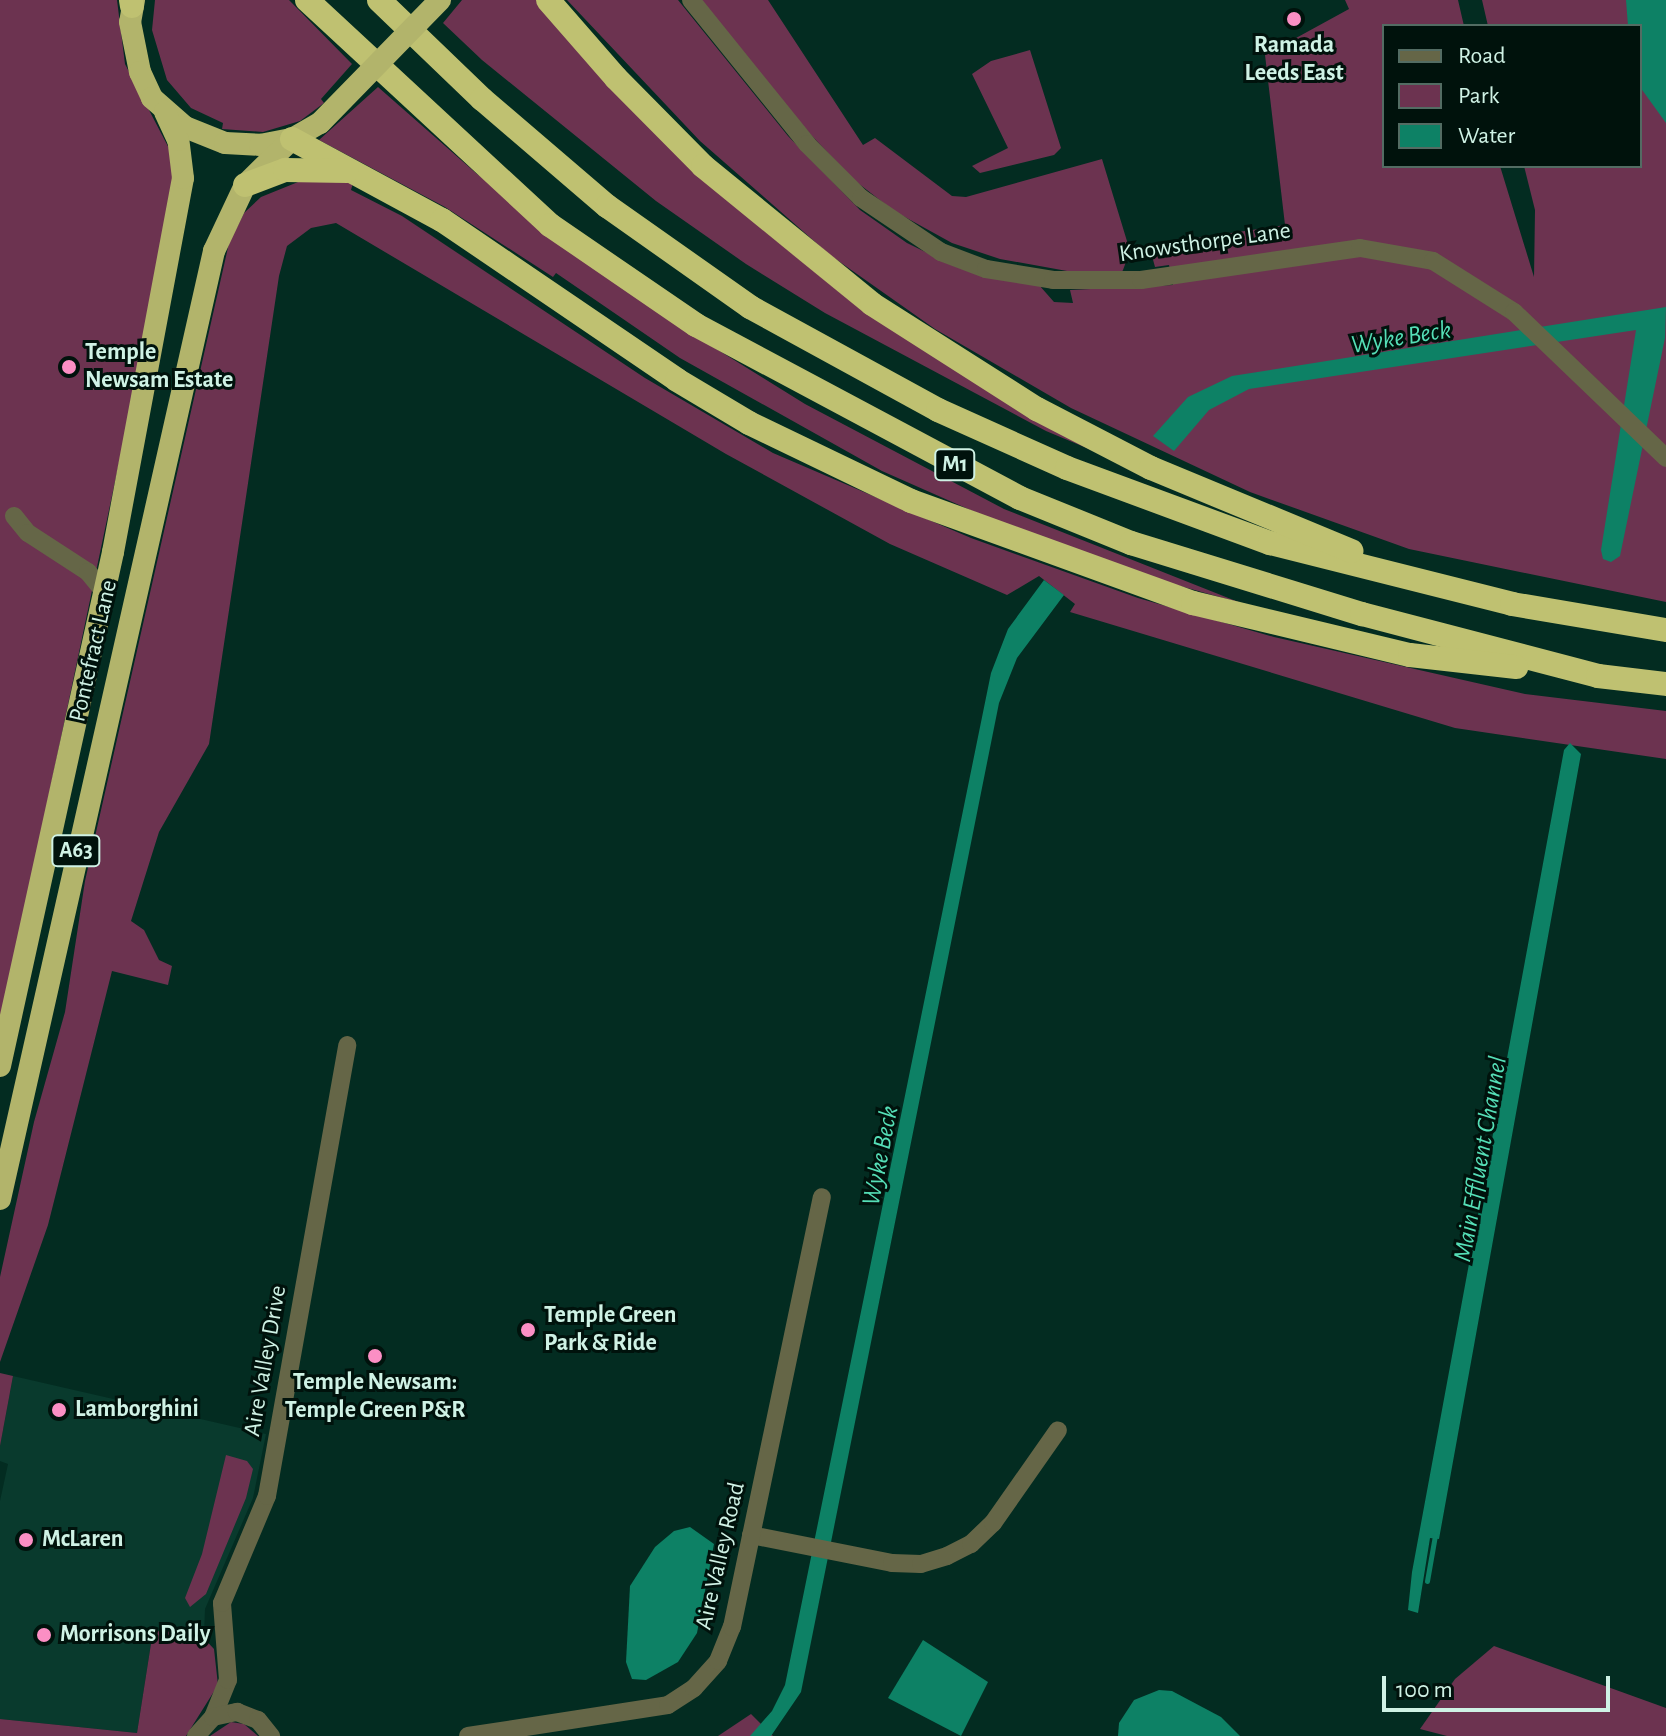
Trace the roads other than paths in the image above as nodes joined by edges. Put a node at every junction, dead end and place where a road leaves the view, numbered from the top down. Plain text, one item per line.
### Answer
1 (307, 0) edge
2 (379, 0) edge
3 (440, 0) edge
4 (548, 0) edge
5 (691, 0) edge
6 (132, 2) edge
7 (165, 112) junction
8 (292, 139) junction
9 (357, 172) junction
10 (245, 185) junction
11 (1666, 458) edge
12 (14, 516) dead end
13 (113, 552) junction
14 (71, 558) junction
15 (1424, 582) junction
16 (104, 592) junction
17 (1666, 630) edge
18 (1598, 676) junction
19 (1666, 684) edge
20 (347, 1045) dead end
21 (0, 1066) edge
22 (822, 1197) dead end
23 (0, 1199) edge
24 (1058, 1430) dead end
25 (751, 1535) junction
26 (228, 1680) junction
27 (248, 1714) junction
28 (213, 1717) junction
29 (196, 1736) edge
30 (271, 1736) edge
31 (468, 1736) edge

1 - 18 highway, M1
2 - 15 highway, M1
3 - 8 highway, bridge
4 - 15 highway, M1
5 - 11 street, Knowsthorpe Lane
6 - 7 highway, Pontefract Lane
7 - 8 highway
7 - 13 highway, Pontefract Lane / A63
8 - 9 highway
8 - 10 highway, Pontefract Lane / A63
9 - 10 highway
9 - 18 highway
10 - 23 highway, Pontefract Lane / A63
12 - 14 street
13 - 14 street
13 - 16 highway, Pontefract Lane / A63
14 - 16 street
15 - 17 highway, M1
16 - 21 highway, Pontefract Lane / A63
18 - 19 highway, M1
20 - 26 street, Aire Valley Drive
22 - 25 street, Aire Valley Road
24 - 25 street
25 - 31 street, Aire Valley Road
26 - 27 street, Aire Valley Drive
26 - 28 street, Aire Valley Drive
27 - 28 street
27 - 30 street
28 - 29 street

